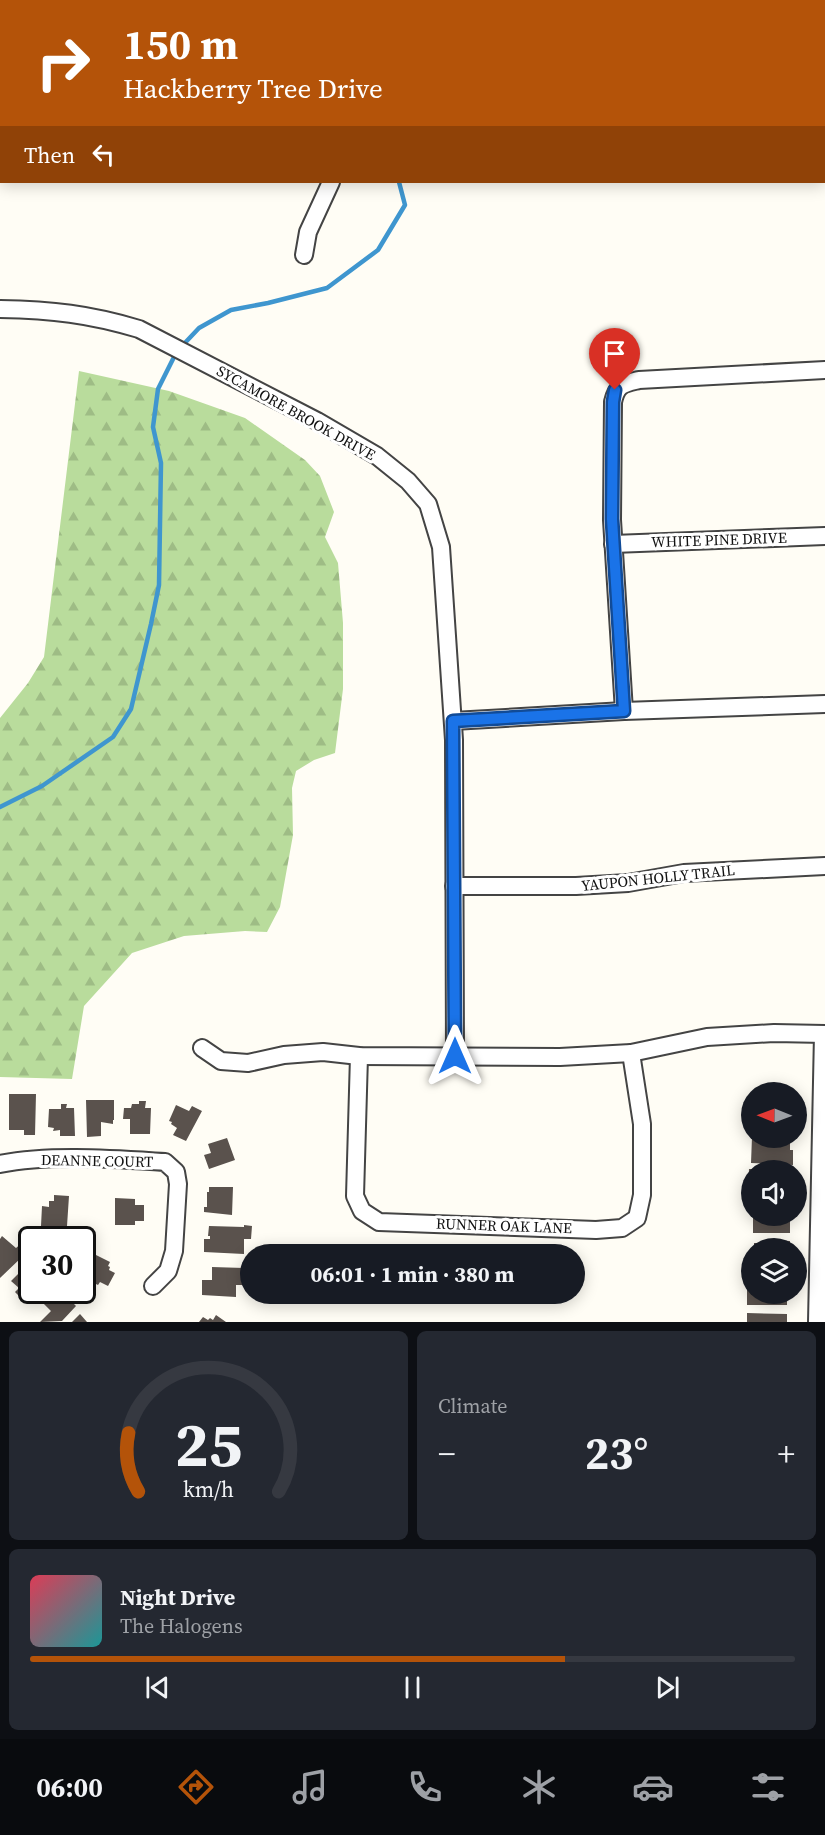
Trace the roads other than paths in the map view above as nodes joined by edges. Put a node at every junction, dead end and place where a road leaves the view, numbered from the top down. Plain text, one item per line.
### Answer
1 (331, 183) edge
2 (304, 255) dead end
3 (0, 309) edge
4 (825, 370) edge
5 (825, 536) edge
6 (614, 544) junction
7 (825, 704) edge
8 (624, 711) junction
9 (453, 721) junction
10 (825, 866) edge
11 (454, 886) junction
12 (824, 1034) edge
13 (202, 1048) dead end
14 (631, 1053) junction
15 (359, 1056) junction
16 (455, 1056) junction
17 (0, 1164) edge
18 (823, 1180) edge
19 (153, 1286) dead end
20 (817, 1322) edge

1 - 2 street
3 - 9 street, SYCAMORE BROOK DRIVE
4 - 6 street
5 - 6 street, WHITE PINE DRIVE
6 - 8 street
7 - 8 street
8 - 9 street
9 - 11 street, SYCAMORE BROOK DRIVE
10 - 11 street, YAUPON HOLLY TRAIL
11 - 16 street, SYCAMORE BROOK DRIVE
12 - 14 street
12 - 18 street
13 - 15 street
14 - 15 street, RUNNER OAK LANE
14 - 16 street
15 - 16 street
17 - 19 street, DEANNE COURT
18 - 20 street

